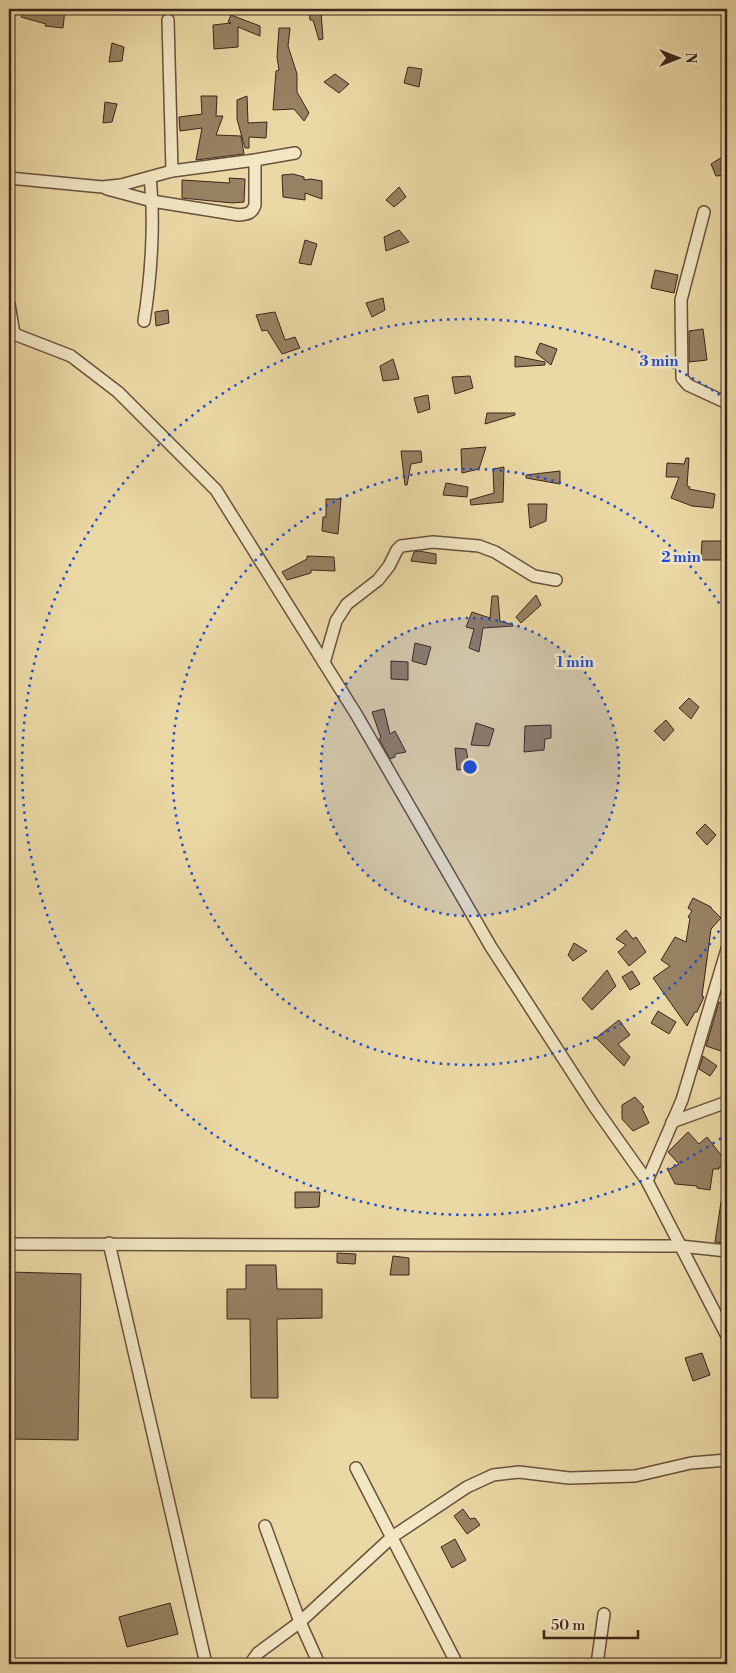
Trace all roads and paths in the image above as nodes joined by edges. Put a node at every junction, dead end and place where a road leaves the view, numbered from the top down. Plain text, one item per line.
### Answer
1 (168, 20) dead end
2 (295, 153) dead end
3 (255, 160) junction
4 (172, 171) junction
5 (9, 178) edge
6 (150, 178) junction
7 (102, 187) junction
8 (152, 201) junction
9 (704, 212) dead end
10 (9, 304) edge
11 (144, 322) dead end
12 (11, 333) edge
13 (727, 403) edge
14 (556, 580) dead end
15 (324, 663) junction
16 (727, 949) edge
17 (727, 1102) edge
18 (672, 1122) junction
19 (647, 1181) junction
20 (109, 1243) junction
21 (9, 1244) edge
22 (680, 1246) junction
23 (727, 1251) edge
24 (727, 1336) edge
25 (727, 1460) edge
26 (356, 1468) dead end
27 (265, 1526) dead end
28 (392, 1537) junction
29 (604, 1614) dead end
30 (300, 1622) junction
31 (206, 1664) edge
32 (250, 1664) edge
33 (319, 1664) edge
34 (457, 1664) edge
35 (596, 1664) edge

1 - 4 street
2 - 3 street
3 - 4 street
3 - 8 street
4 - 6 street
5 - 7 street
6 - 7 street
6 - 8 street
7 - 8 street
8 - 11 street
9 - 13 street
10 - 12 street
12 - 15 street
14 - 15 street
15 - 19 street
16 - 18 street
17 - 18 street
18 - 19 street
19 - 22 street
20 - 21 street
20 - 22 street
20 - 31 street
22 - 23 street
22 - 24 street
25 - 28 street
26 - 28 street
27 - 30 street
28 - 30 street
28 - 34 street
29 - 35 street
30 - 32 street
30 - 33 street

